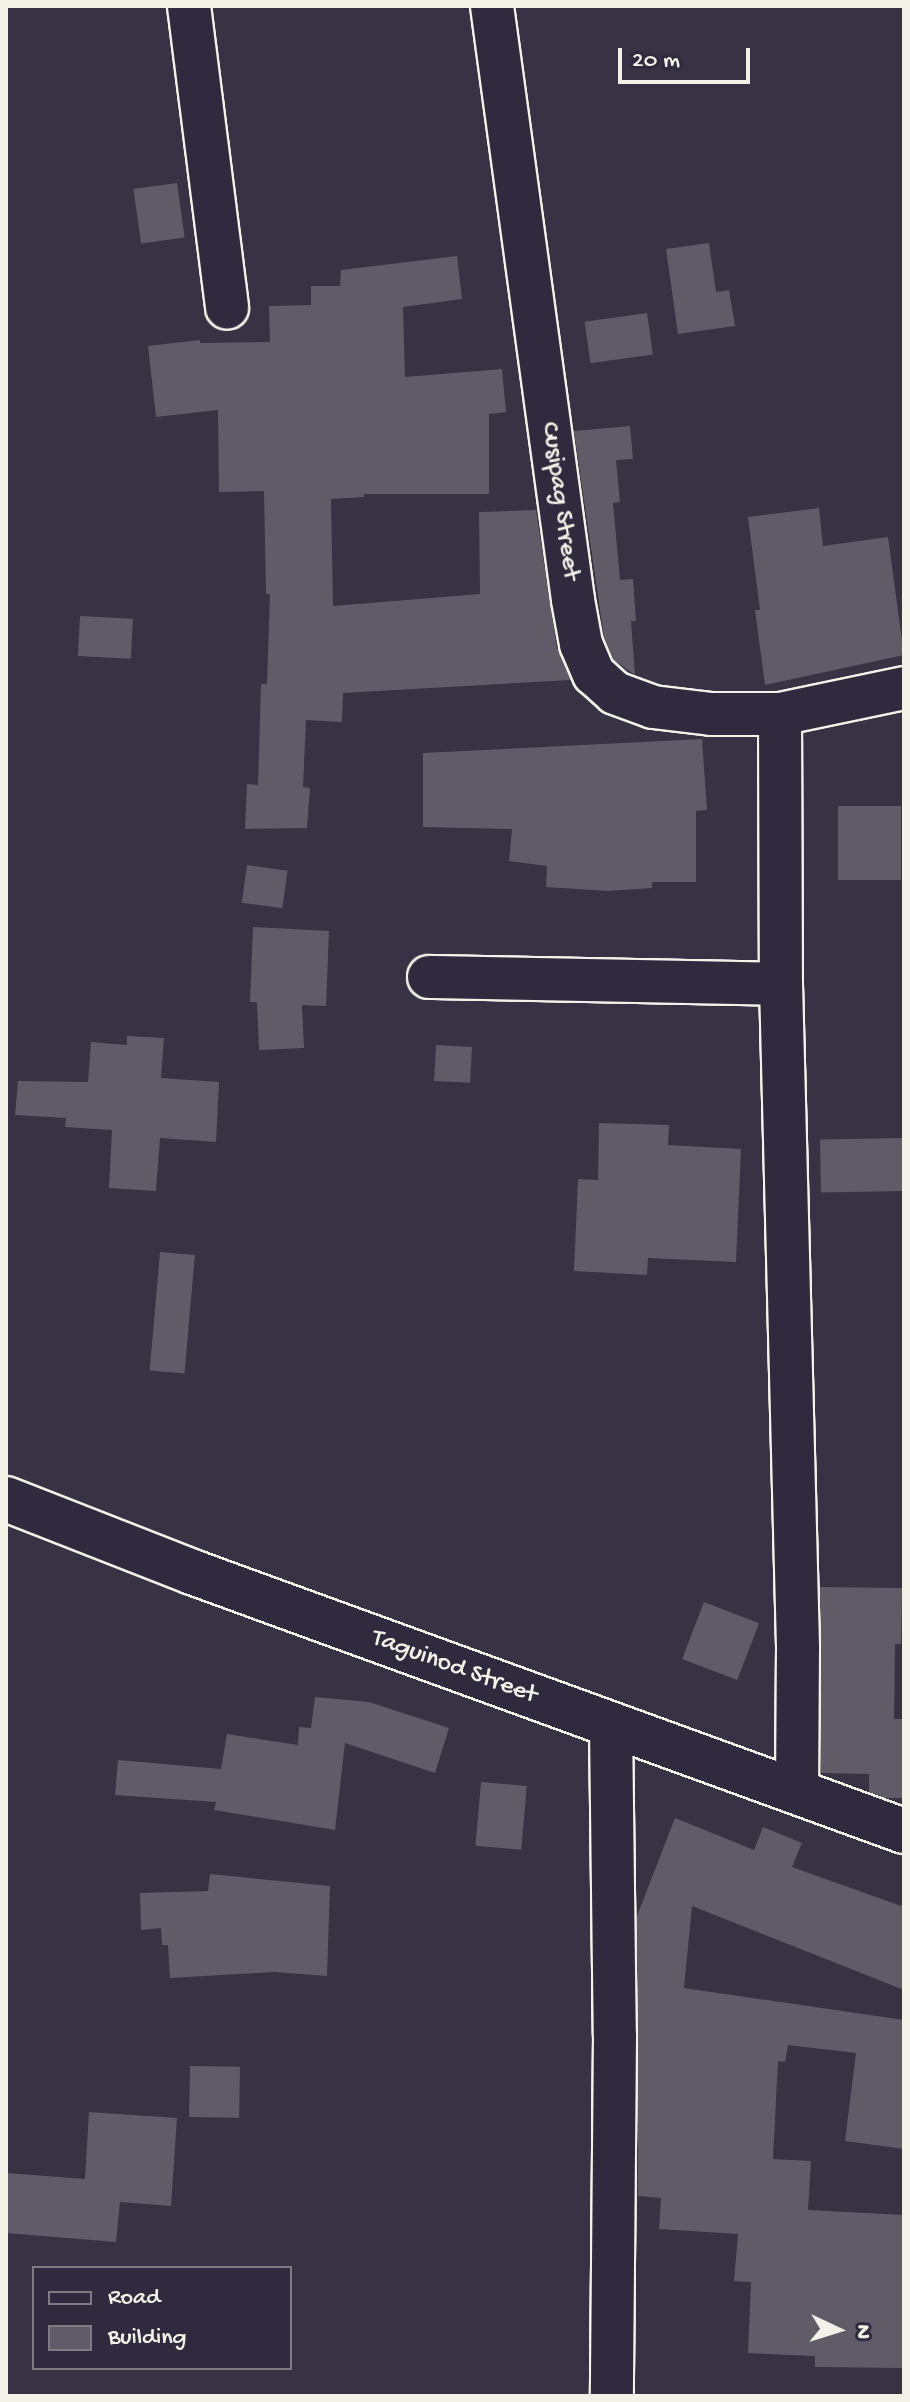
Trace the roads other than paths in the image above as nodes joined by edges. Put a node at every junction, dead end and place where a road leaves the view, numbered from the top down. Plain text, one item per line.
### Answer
1 (189, 6) edge
2 (492, 6) edge
3 (227, 308) dead end
4 (904, 688) edge
5 (780, 714) junction
6 (429, 977) dead end
7 (781, 984) junction
8 (6, 1499) edge
9 (611, 1725) junction
10 (797, 1790) junction
11 (904, 1831) edge
12 (612, 2396) edge

1 - 3 street
2 - 5 street, Cusipag Street
4 - 5 street, Cusipag Street
5 - 7 street
6 - 7 street
7 - 10 street
8 - 9 street, Taguinod Street
9 - 10 street, Taguinod Street
9 - 12 street
10 - 11 street, Taguinod Street

